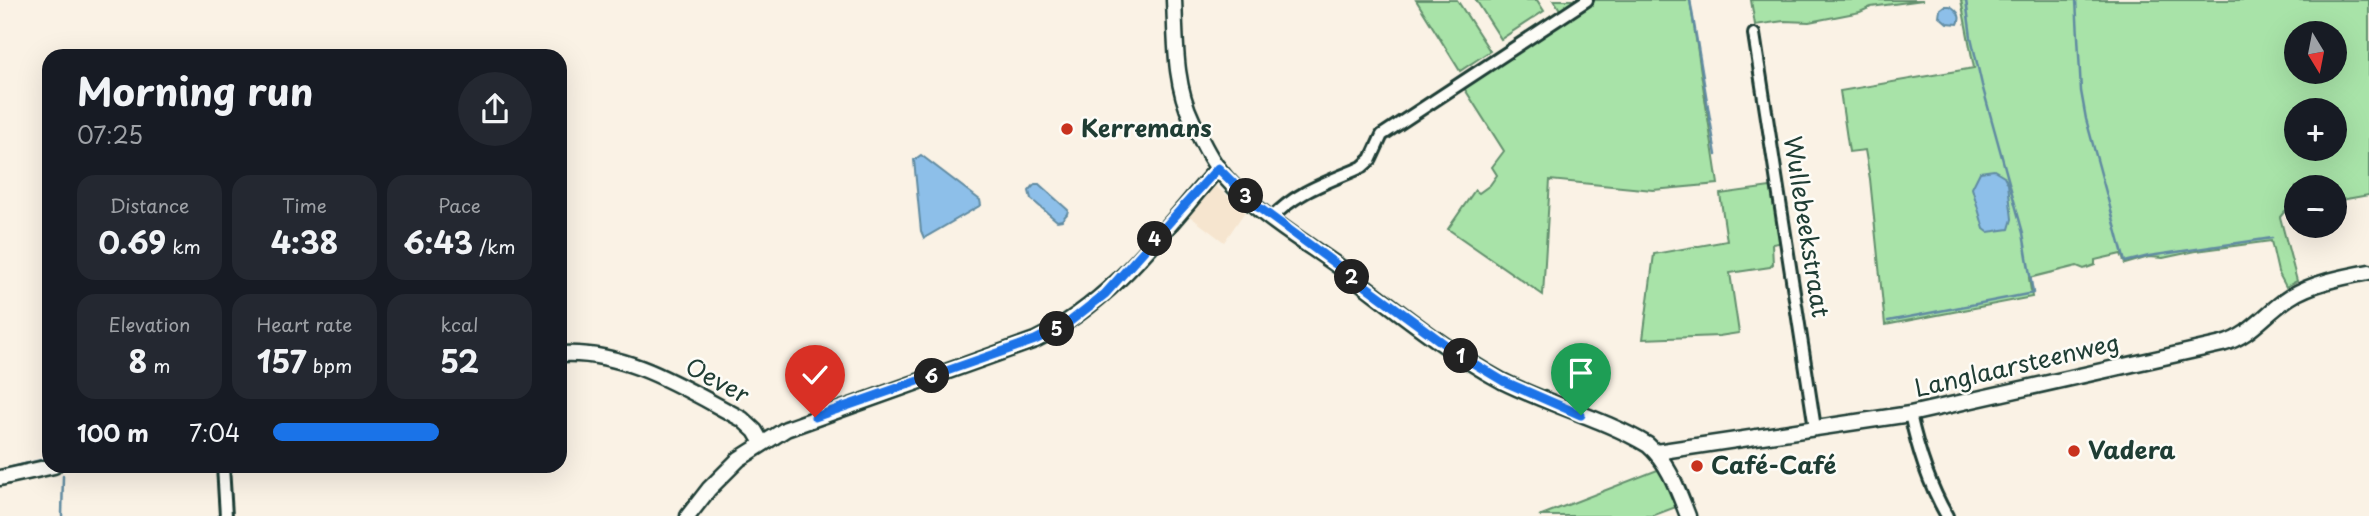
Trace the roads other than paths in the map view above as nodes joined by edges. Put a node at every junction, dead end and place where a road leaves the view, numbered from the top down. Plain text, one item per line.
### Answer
1 (1174, 0) edge
2 (1587, 0) edge
3 (1754, 34) dead end
4 (1218, 168) junction
5 (1272, 218) junction
6 (2369, 272) edge
7 (567, 354) edge
8 (1910, 414) junction
9 (1815, 428) junction
10 (762, 443) junction
11 (1656, 452) junction
12 (42, 469) edge
13 (223, 473) edge
14 (0, 478) edge
15 (226, 516) edge
16 (688, 516) edge
17 (1688, 516) edge
18 (1947, 516) edge

1 - 4 street
2 - 5 street
3 - 9 street, Wullebeekstraat
4 - 5 street
4 - 10 street
5 - 11 street
6 - 8 street, Langlaarsteenweg
7 - 10 street, Oever
8 - 9 street, Langlaarsteenweg
8 - 18 street
9 - 11 street, Langlaarsteenweg
10 - 16 street
11 - 17 street
12 - 14 street
13 - 15 street

